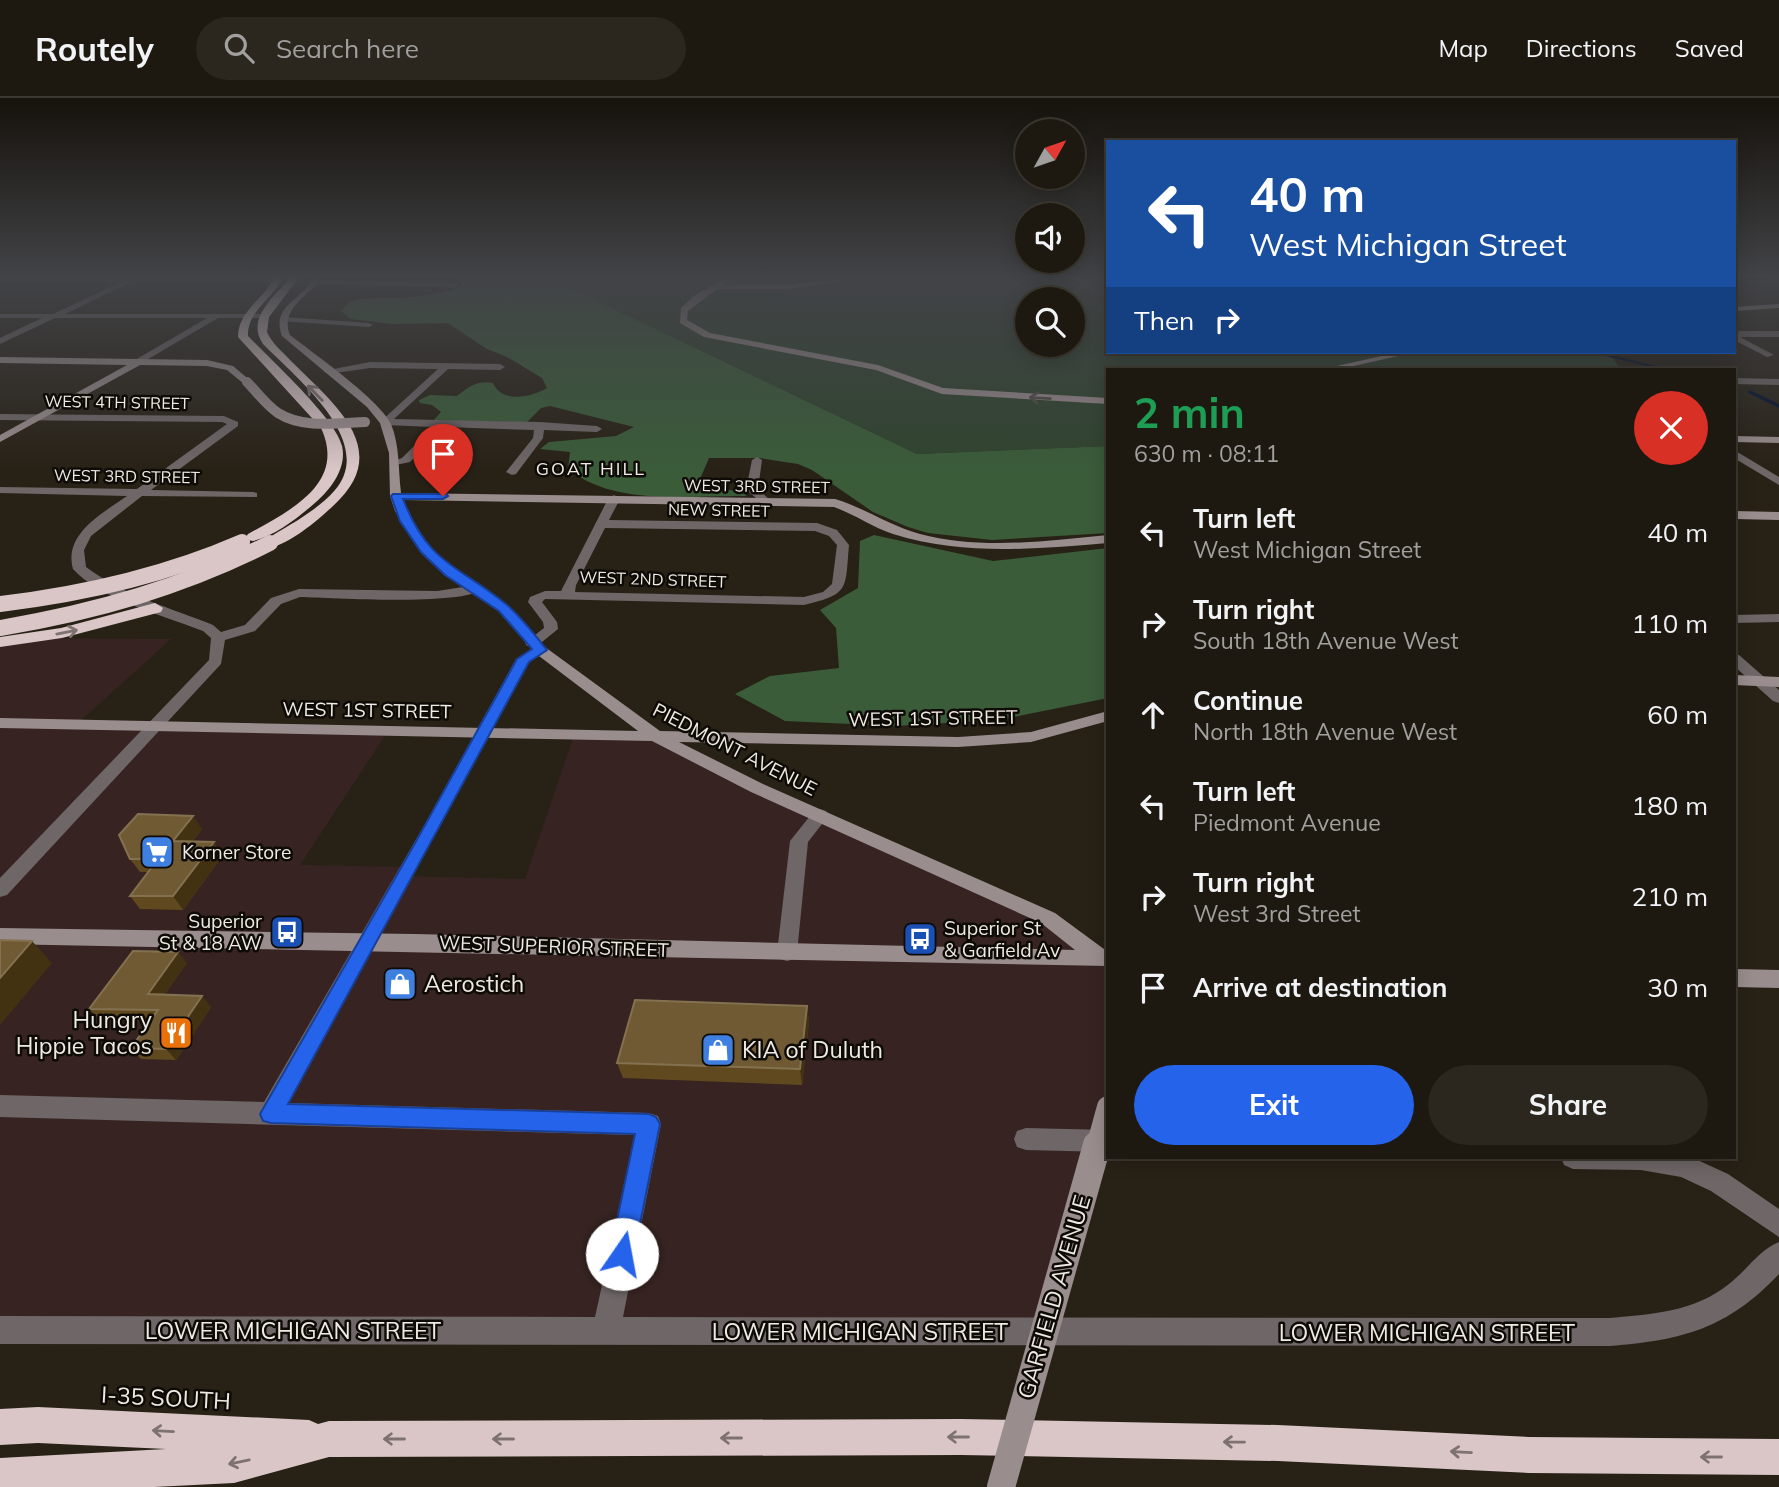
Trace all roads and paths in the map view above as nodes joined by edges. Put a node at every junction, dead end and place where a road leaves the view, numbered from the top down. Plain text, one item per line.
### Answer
1 (175, 341) edge
2 (246, 341) edge
3 (266, 341) edge
4 (292, 341) edge
5 (737, 341) edge
6 (1744, 341) edge
7 (1402, 354) edge
8 (1770, 355) dead end
9 (0, 360) edge
10 (138, 362) junction
11 (446, 366) junction
12 (500, 367) dead end
13 (1333, 368) edge
14 (328, 370) junction
15 (1736, 381) edge
16 (1779, 382) edge
17 (1106, 401) edge
18 (0, 417) edge
19 (39, 417) junction
20 (385, 422) junction
21 (442, 423) junction
22 (540, 425) junction
23 (597, 429) dead end
24 (0, 439) edge
25 (1736, 439) edge
26 (1779, 440) edge
27 (1736, 454) edge
28 (757, 460) dead end
29 (395, 464) junction
30 (512, 472) dead end
31 (1779, 482) edge
32 (0, 490) edge
33 (143, 492) junction
34 (253, 495) dead end
35 (396, 496) junction
36 (614, 499) junction
37 (765, 501) junction
38 (1736, 515) edge
39 (1779, 516) edge
40 (603, 524) junction
41 (258, 538) junction
42 (1106, 539) edge
43 (476, 589) junction
44 (0, 590) edge
45 (568, 593) junction
46 (828, 595) joint
47 (0, 604) edge
48 (155, 608) junction
49 (0, 615) edge
50 (1779, 618) edge
51 (1736, 619) edge
52 (0, 628) edge
53 (218, 637) junction
54 (0, 642) edge
55 (536, 646) junction
56 (1736, 660) edge
57 (1736, 680) edge
58 (1760, 682) junction
59 (1779, 682) edge
60 (1779, 698) edge
61 (1106, 717) edge
62 (0, 723) edge
63 (156, 727) junction
64 (483, 733) junction
65 (657, 737) junction
66 (820, 816) junction
67 (0, 890) edge
68 (0, 936) edge
69 (370, 939) junction
70 (787, 953) junction
71 (1106, 963) edge
72 (1736, 978) edge
73 (1779, 979) edge
74 (0, 1106) edge
75 (271, 1114) junction
76 (1106, 1114) edge
77 (1026, 1139) dead end
78 (1106, 1141) edge
79 (1629, 1159) edge
80 (1779, 1224) edge
81 (1779, 1255) edge
82 (0, 1330) edge
83 (606, 1331) junction
84 (0, 1427) edge
85 (329, 1439) junction
86 (1779, 1457) edge
87 (0, 1477) edge
88 (1001, 1487) edge

1 - 10 street
2 - 41 highway
41 -> 3 highway
4 - 14 street
17 -> 5 street
6 - 8 street
7 - 13 street
9 - 10 street
10 - 19 street
10 - 20 street, bridge
11 - 12 street
11 - 14 street
11 - 20 street
14 - 20 street
15 - 16 street
18 - 19 street, WEST 4TH STREET
19 - 24 street
19 - 33 street, WEST 4TH STREET
20 - 21 street
20 - 29 street, PIEDMONT AVENUE
21 - 22 street
21 - 29 street
22 - 23 street
22 - 30 street
25 - 26 street
27 - 31 street
28 - 37 street
29 - 35 street, PIEDMONT AVENUE
32 - 33 street, WEST 3RD STREET
33 - 34 street, WEST 3RD STREET
33 - 48 street
35 - 36 street, WEST 3RD STREET
35 - 43 street, PIEDMONT AVENUE
36 - 37 street, WEST 3RD STREET
36 - 40 street
37 - 42 street, WEST 3RD STREET
38 - 39 street
40 - 45 street
40 - 46 street, NEW STREET
41 - 44 highway
41 - 47 highway, bridge
41 - 49 highway, bridge
41 - 52 highway, bridge
43 - 53 street
43 - 55 street, PIEDMONT AVENUE
45 - 46 street, WEST 2ND STREET
45 - 55 street, WEST 2ND STREET
48 - 53 street
54 -> 48 highway
50 - 51 street
53 - 63 street
55 - 64 street
55 - 65 street, PIEDMONT AVENUE
56 - 58 street
57 - 58 street
58 - 59 street
58 - 60 street
61 - 65 street, WEST 1ST STREET
62 - 63 street, WEST 1ST STREET
63 - 64 street, WEST 1ST STREET
63 - 67 street
64 - 65 street, WEST 1ST STREET
64 - 69 street
65 - 66 street, PIEDMONT AVENUE
66 - 70 street
66 - 71 street, PIEDMONT AVENUE
68 - 69 street, WEST SUPERIOR STREET
69 - 70 street, WEST SUPERIOR STREET
69 - 75 street
70 - 71 street, WEST SUPERIOR STREET
72 - 73 street
74 - 75 street
75 - 83 street
76 - 88 street, GARFIELD AVENUE, bridge
77 - 78 street
79 - 80 street
81 - 83 street, LOWER MICHIGAN STREET
82 - 83 street, LOWER MICHIGAN STREET
85 -> 84 highway, I-35 SOUTH
86 -> 85 highway
85 -> 87 highway

